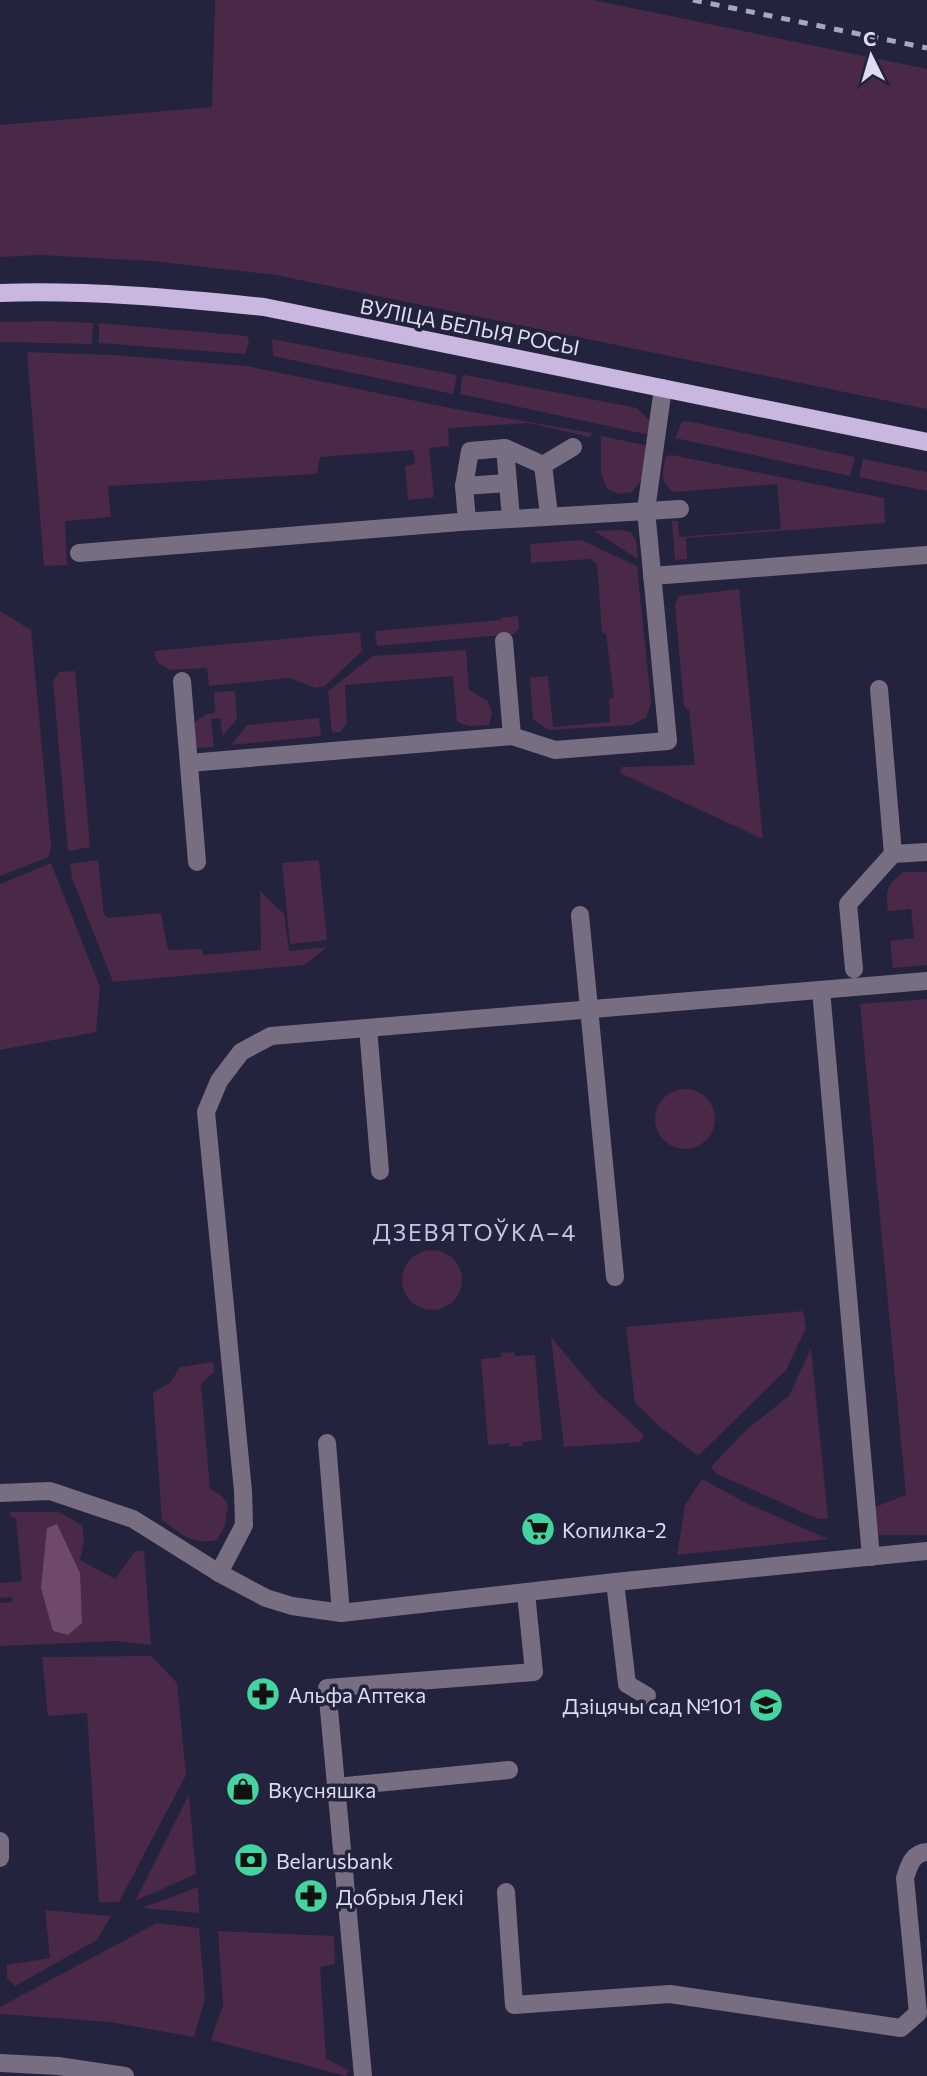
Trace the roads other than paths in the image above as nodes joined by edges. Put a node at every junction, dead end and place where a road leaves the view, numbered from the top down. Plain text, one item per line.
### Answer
1 (0, 293) edge
2 (663, 388) junction
3 (927, 442) edge
4 (573, 447) dead end
5 (505, 448) junction
6 (543, 466) junction
7 (508, 483) junction
8 (464, 486) junction
9 (680, 509) dead end
10 (646, 510) junction
11 (549, 515) junction
12 (510, 518) junction
13 (467, 521) junction
14 (79, 553) dead end
15 (927, 555) edge
16 (652, 576) junction
17 (504, 642) dead end
18 (182, 681) dead end
19 (879, 690) dead end
20 (512, 736) junction
21 (189, 764) junction
22 (927, 852) edge
23 (893, 854) junction
24 (197, 862) dead end
25 (580, 915) dead end
26 (854, 969) dead end
27 (927, 981) edge
28 (821, 990) junction
29 (590, 1009) junction
30 (368, 1028) junction
31 (380, 1171) dead end
32 (615, 1277) dead end
33 (327, 1443) dead end
34 (0, 1493) edge
35 (927, 1551) edge
36 (871, 1557) junction
37 (219, 1573) junction
38 (615, 1581) junction
39 (526, 1593) junction
40 (341, 1613) junction
41 (647, 1696) dead end
42 (509, 1770) dead end
43 (336, 1787) junction
44 (0, 1842) edge
45 (927, 1852) edge
46 (0, 1858) edge
47 (506, 1892) dead end
48 (0, 2063) edge
49 (125, 2076) edge
50 (363, 2076) edge

1 - 2 main road, ВУЛІЦА БЕЛЫЯ РОСЫ
2 - 3 main road, ВУЛІЦА БЕЛЫЯ РОСЫ
2 - 10 street
4 - 6 street
5 - 6 street
5 - 7 street
5 - 8 street
6 - 11 street
7 - 8 street
7 - 12 street
8 - 13 street
9 - 10 street
10 - 11 street
10 - 16 street
11 - 12 street
12 - 13 street
13 - 14 street
15 - 16 street
16 - 20 street
17 - 20 street
18 - 21 street
19 - 23 street
20 - 21 street
21 - 24 street
22 - 23 street
23 - 26 street
25 - 29 street
27 - 28 street
28 - 29 street
28 - 36 street
29 - 30 street
29 - 32 street
30 - 31 street
30 - 37 street
33 - 40 street
34 - 37 street
35 - 36 street
36 - 38 street
37 - 40 street
38 - 39 street
38 - 41 street
39 - 40 street
39 - 43 street
42 - 43 street
43 - 50 street
44 - 46 street
45 - 47 street
48 - 49 street

